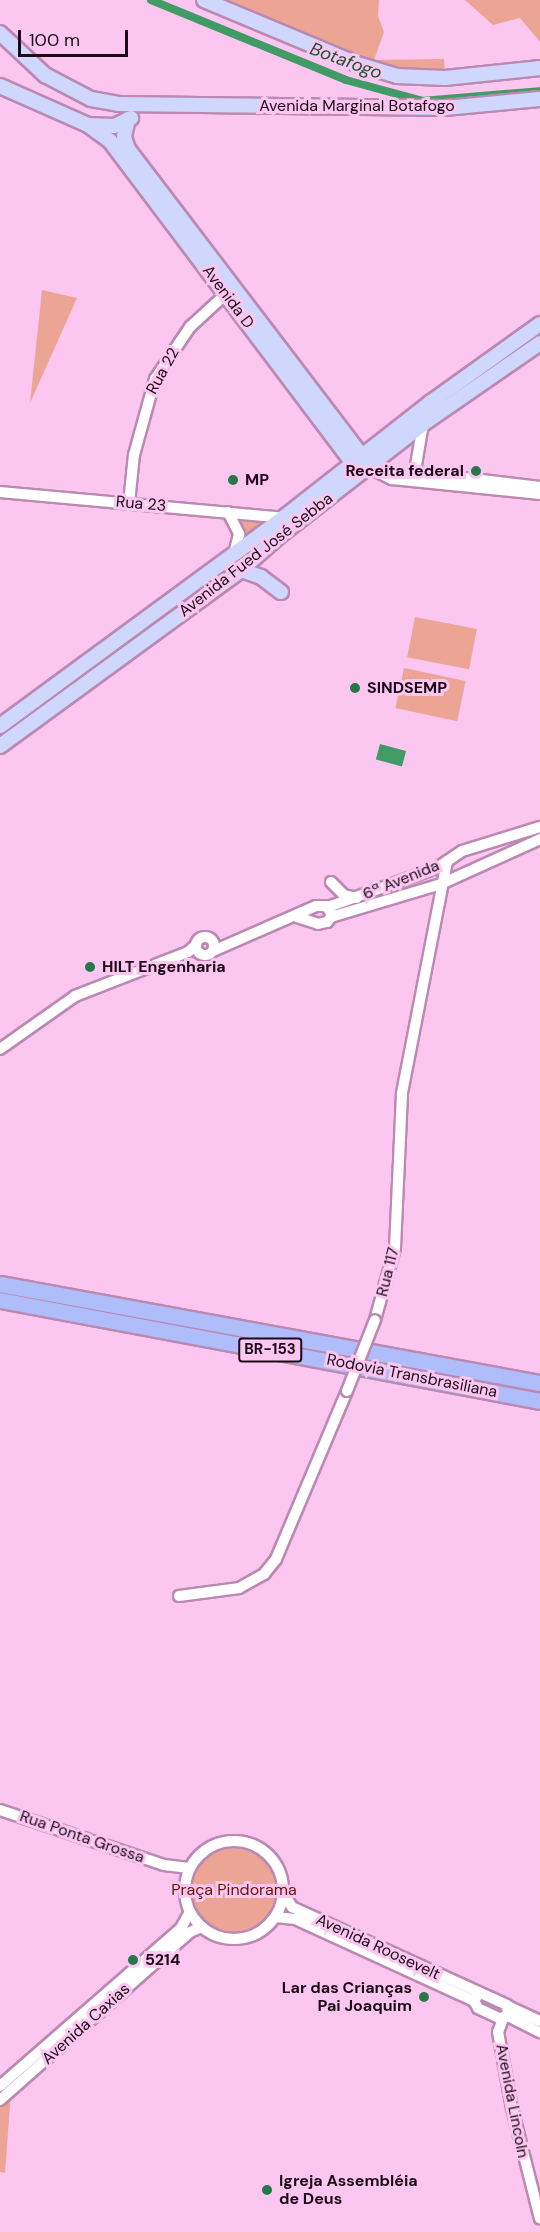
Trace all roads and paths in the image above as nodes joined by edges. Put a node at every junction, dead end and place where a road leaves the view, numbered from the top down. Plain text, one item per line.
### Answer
1 (204, 0) edge
2 (221, 0) edge
3 (241, 14) junction
4 (0, 33) edge
5 (540, 68) edge
6 (0, 86) edge
7 (540, 99) edge
8 (174, 106) junction
9 (128, 119) junction
10 (88, 125) junction
11 (226, 293) junction
12 (540, 324) edge
13 (540, 343) edge
14 (423, 424) junction
15 (361, 462) junction
16 (414, 476) junction
17 (540, 487) edge
18 (0, 492) edge
19 (540, 494) edge
20 (129, 503) junction
21 (228, 512) junction
22 (281, 527) junction
23 (234, 554) junction
24 (241, 570) junction
25 (281, 592) dead end
26 (0, 726) edge
27 (0, 746) edge
28 (540, 828) edge
29 (540, 837) edge
30 (447, 861) junction
31 (438, 868) junction
32 (331, 882) dead end
33 (441, 884) junction
34 (357, 898) junction
35 (330, 912) junction
36 (312, 915) junction
37 (213, 946) junction
38 (194, 950) junction
39 (0, 1049) edge
40 (0, 1284) edge
41 (0, 1300) edge
42 (540, 1383) edge
43 (540, 1401) edge
44 (179, 1596) dead end
45 (0, 1810) edge
46 (164, 1865) junction
47 (189, 1868) junction
48 (184, 1880) junction
49 (283, 1893) junction
50 (190, 1912) junction
51 (275, 1917) junction
52 (202, 1927) junction
53 (476, 1997) junction
54 (507, 2014) junction
55 (540, 2021) edge
56 (540, 2032) edge
57 (0, 2086) edge
58 (0, 2100) edge
59 (540, 2219) edge

1 - 3 main road, Avenida Marginal Botafogo
2 - 3 street, Avenida Marginal Botafogo
3 - 5 main road, Avenida Marginal Botafogo
4 - 8 main road, Avenida Marginal Botafogo
6 - 10 main road, Avenida Marginal Botafogo
7 - 8 main road, Avenida Marginal Botafogo
8 - 9 main road, Avenida Marginal Botafogo
9 - 10 main road, Avenida Marginal Botafogo
9 - 15 main road, Avenida D
10 - 11 main road, Avenida D
11 - 15 main road, Avenida D
11 - 20 street, Rua 22
12 - 15 main road, Avenida Fued José Sebba
13 - 14 main road, Avenida Fued José Sebba
14 - 15 main road, Avenida Fued José Sebba
14 - 16 street
15 - 16 street
15 - 22 main road, Avenida Fued José Sebba
16 - 17 street
16 - 19 street
18 - 20 street, Rua 23
20 - 21 street, Rua 23
21 - 22 street, Rua 23
21 - 23 street
22 - 23 main road, Avenida Fued José Sebba
22 - 24 main road, Avenida Fued José Sebba
23 - 26 main road, Avenida Fued José Sebba
24 - 25 main road
24 - 27 main road, Avenida Fued José Sebba
28 - 29 street
28 - 30 street, 6ª Avenida
29 - 33 street, 6ª Avenida
30 - 31 street, 6ª Avenida
30 - 33 street, Rua 117
31 - 33 street
31 - 34 street, 6ª Avenida
32 - 34 street
33 - 35 street, 6ª Avenida
33 - 44 street, Rua 117, bridge
34 - 35 street, 6ª Avenida
35 - 36 street
35 - 36 street
36 - 37 street
37 - 38 street
37 - 38 street
38 - 39 street
40 - 42 highway, Rodovia Transbrasiliana / BR-153
41 - 43 highway, Rodovia Transbrasiliana / BR-153
45 - 46 street, Rua Ponta Grossa
46 - 47 street, Rua Ponta Grossa
46 - 48 street, Rua Ponta Grossa
47 - 48 street
47 - 49 street
48 - 50 street
49 - 51 street
49 - 53 street, Avenida Roosevelt
50 - 52 street
50 - 57 street, Avenida Caxias
51 - 52 street
51 - 53 street, Avenida Roosevelt
52 - 58 street, Avenida Caxias
53 - 54 street
54 - 55 street
54 - 56 street
54 - 59 street, Avenida Lincoln

